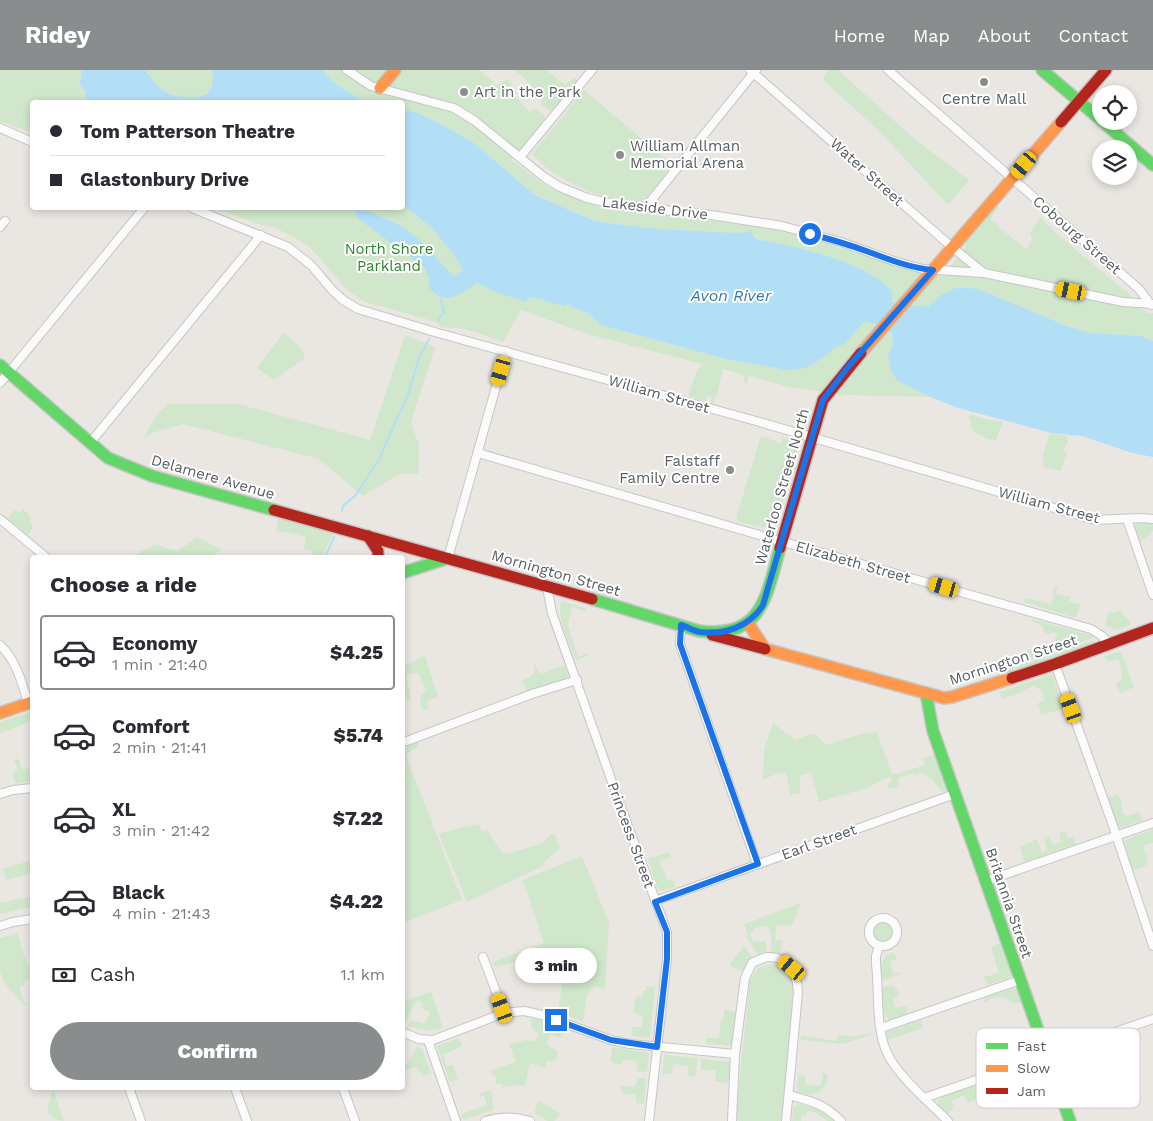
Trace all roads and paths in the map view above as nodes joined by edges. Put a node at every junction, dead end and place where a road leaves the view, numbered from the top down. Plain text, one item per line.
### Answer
1 (347, 70) edge
2 (395, 70) edge
3 (592, 70) edge
4 (888, 70) edge
5 (1042, 70) edge
6 (1106, 70) edge
7 (754, 71) edge
8 (380, 88) junction
9 (1079, 101) junction
10 (1092, 112) edge
11 (0, 128) edge
12 (1112, 130) edge
13 (30, 141) edge
14 (520, 157) junction
15 (1153, 165) edge
16 (1013, 179) junction
17 (645, 208) junction
18 (142, 210) edge
19 (197, 210) edge
20 (261, 235) junction
21 (953, 248) junction
22 (933, 270) junction
23 (984, 273) junction
24 (1152, 305) edge
25 (506, 351) junction
26 (4, 369) edge
27 (0, 383) edge
28 (812, 438) junction
29 (90, 443) junction
30 (478, 453) junction
31 (0, 519) edge
32 (1127, 519) junction
33 (1153, 519) edge
34 (368, 536) junction
35 (781, 541) junction
36 (389, 542) junction
37 (43, 555) edge
38 (378, 555) edge
39 (387, 555) edge
40 (448, 558) junction
41 (405, 572) edge
42 (547, 587) junction
43 (1153, 595) edge
44 (748, 623) junction
45 (681, 625) junction
46 (1153, 628) edge
47 (701, 632) junction
48 (1109, 644) junction
49 (0, 645) edge
50 (765, 649) junction
51 (1055, 664) junction
52 (577, 680) junction
53 (926, 693) junction
54 (30, 702) edge
55 (0, 713) edge
56 (407, 741) dead end
57 (30, 788) edge
58 (0, 794) edge
59 (955, 794) junction
60 (1153, 823) edge
61 (1116, 836) junction
62 (758, 864) junction
63 (986, 881) junction
64 (655, 902) junction
65 (30, 919) edge
66 (0, 926) edge
67 (879, 946) dead end
68 (1153, 946) edge
69 (483, 957) dead end
70 (1020, 980) junction
71 (504, 1014) junction
72 (1153, 1019) edge
73 (881, 1028) junction
74 (1037, 1028) edge
75 (1126, 1028) edge
76 (405, 1034) edge
77 (428, 1040) junction
78 (657, 1047) junction
79 (735, 1054) junction
80 (976, 1080) edge
81 (130, 1090) edge
82 (236, 1090) edge
83 (344, 1090) edge
84 (789, 1095) junction
85 (924, 1098) junction
86 (1065, 1108) edge
87 (141, 1121) edge
88 (247, 1121) edge
89 (355, 1121) edge
90 (456, 1121) edge
91 (484, 1121) edge
92 (530, 1121) edge
93 (649, 1121) edge
94 (732, 1121) edge
95 (786, 1121) edge
96 (841, 1121) edge
97 (948, 1121) edge
98 (1070, 1121) edge

1 - 8 street, Lakeside Drive
2 - 8 street
3 - 14 street
4 - 16 street, Cobourg Street
5 - 9 street
6 - 9 street
7 - 17 street
7 - 21 street, Water Street
8 - 14 street, Lakeside Drive
9 - 10 street
9 - 16 street
11 - 13 street
12 - 15 street
14 - 17 street, Lakeside Drive
16 - 21 street
16 - 24 street, Cobourg Street
17 - 22 street, Lakeside Drive
18 - 26 street
19 - 20 street, William Street
20 - 25 street, William Street
20 - 29 street
21 - 22 street
21 - 23 street, Water Street
22 - 23 street, Lakeside Drive
22 - 28 street, Waterloo Street North
23 - 24 street, Lakeside Drive
25 - 28 street, William Street
25 - 30 street
26 - 27 street
26 - 29 street, Delamere Avenue
28 - 32 street, William Street
28 - 35 street, Waterloo Street North
29 - 34 street, Delamere Avenue
30 - 35 street, Elizabeth Street
30 - 40 street
31 - 37 street
32 - 33 street, William Street
32 - 43 street
34 - 36 street, Delamere Avenue
34 - 38 street
35 - 44 street, Waterloo Street North
35 - 48 street, Elizabeth Street
36 - 39 street
36 - 40 street, Delamere Avenue
40 - 41 street
40 - 42 street, Mornington Street
42 - 45 street, Mornington Street
42 - 52 street, Princess Street
44 - 47 street, Mornington Street
44 - 50 street
45 - 47 street, Mornington Street
45 - 62 street
46 - 48 street, Mornington Street
47 - 50 street, Mornington Street
48 - 51 street, Mornington Street
49 - 54 street
50 - 53 street, Mornington Street
51 - 53 street, Mornington Street
51 - 61 street
52 - 56 street
52 - 64 street, Princess Street
53 - 59 street, Britannia Street
54 - 55 street
57 - 58 street
59 - 62 street, Earl Street
59 - 63 street, Britannia Street
60 - 61 street
61 - 63 street
61 - 68 street
62 - 64 street, Earl Street
63 - 70 street, Britannia Street
64 - 78 street, Princess Street
65 - 66 street
67 - 73 street
69 - 71 street
70 - 73 street
70 - 74 street, Britannia Street
71 - 77 street
71 - 78 street
72 - 75 street
73 - 85 street
76 - 77 street
77 - 90 street
78 - 79 street
78 - 93 street, Princess Street
79 - 84 street
79 - 94 street
80 - 85 street
81 - 87 street
82 - 88 street
83 - 89 street
84 - 95 street
84 - 96 street
85 - 97 street
86 - 98 street, Britannia Street
91 - 92 street

